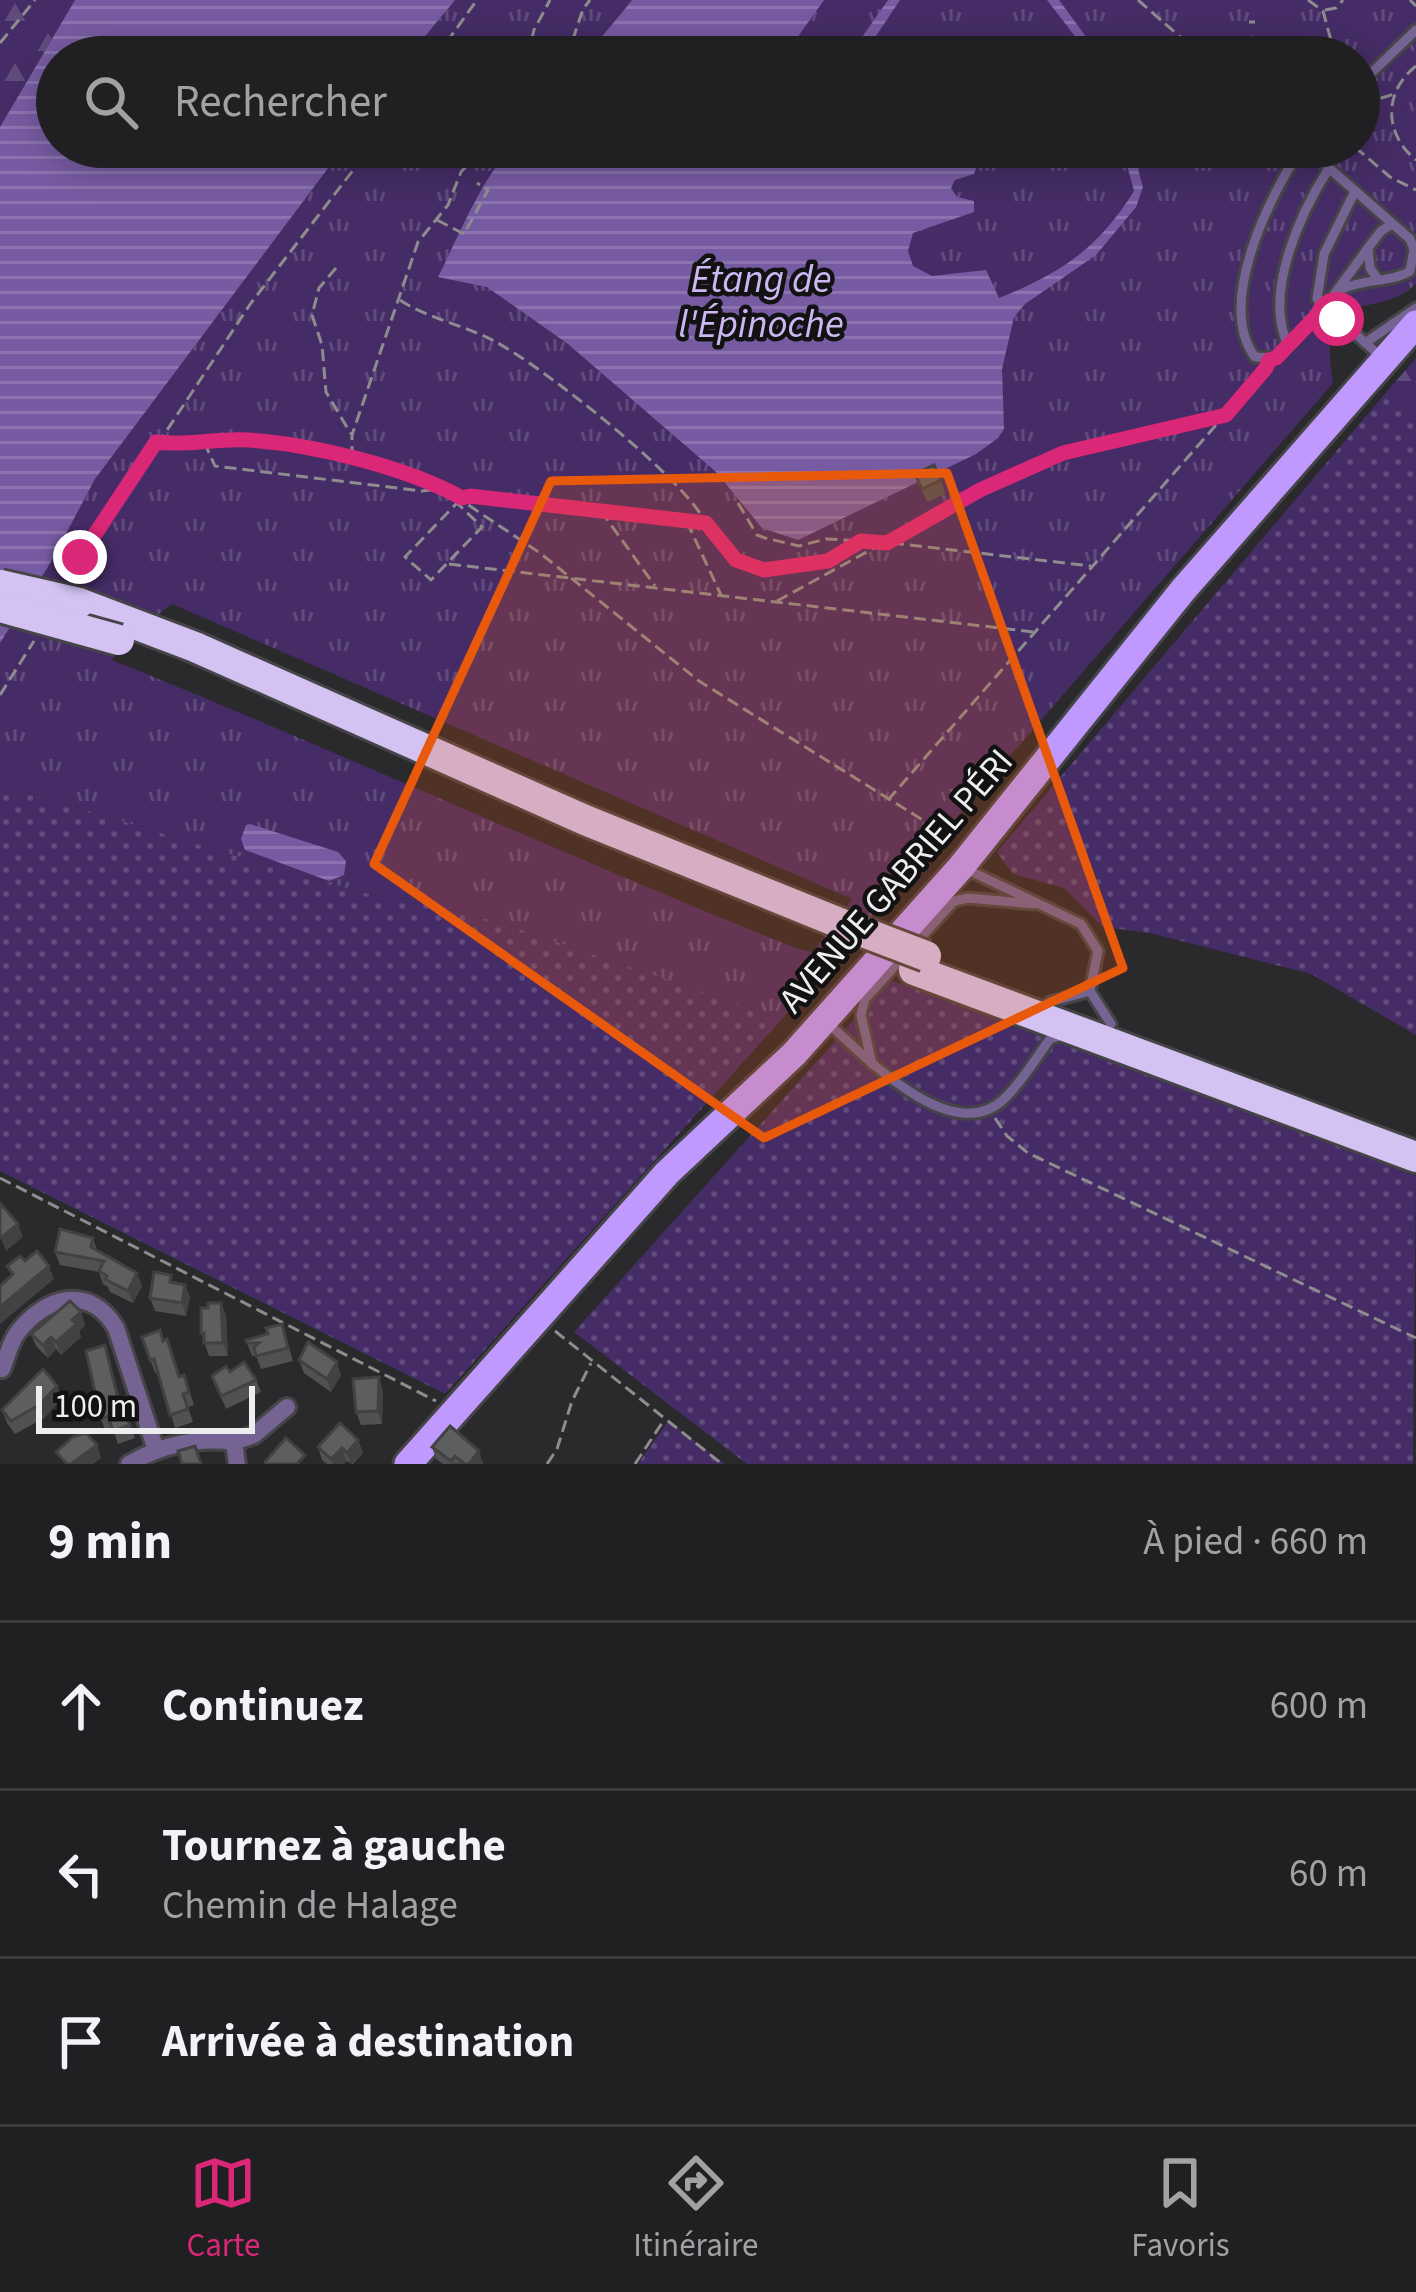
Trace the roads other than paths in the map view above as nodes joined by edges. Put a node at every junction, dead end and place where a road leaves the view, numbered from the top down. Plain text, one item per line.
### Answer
1 (1416, 30) edge
2 (1380, 65) edge
3 (1291, 168) edge
4 (1330, 168) joint
5 (1354, 191) junction
6 (1392, 224) junction
7 (1368, 248) junction
8 (1377, 278) junction
9 (1337, 292) junction
10 (1325, 307) junction
11 (1416, 308) edge
12 (1416, 324) edge
13 (1288, 344) junction
14 (1375, 352) junction
15 (0, 585) edge
16 (0, 607) edge
17 (123, 630) junction
18 (961, 855) junction
19 (1034, 904) junction
20 (1090, 991) junction
21 (825, 1020) junction
22 (1065, 1022) junction
23 (872, 1064) junction
24 (1416, 1137) edge
25 (1416, 1157) edge
26 (2, 1369) edge
27 (287, 1407) dead end
28 (234, 1442) junction
29 (156, 1450) junction
30 (129, 1464) edge
31 (237, 1464) edge
32 (409, 1464) edge

1 - 2 lane
3 - 13 lane
4 - 5 lane
4 - 13 lane
5 - 6 lane
5 - 10 lane
6 - 7 lane
6 - 8 lane
7 - 8 lane
7 - 9 lane
8 - 9 lane
9 - 10 lane
10 - 13 lane
10 - 14 lane
11 - 14 lane
12 - 14 main road, AVENUE GABRIEL PÉRI
14 - 18 main road, AVENUE GABRIEL PÉRI
15 - 17 highway, bridge
16 - 17 highway, bridge
17 - 22 highway
18 - 19 lane
18 - 21 main road, AVENUE GABRIEL PÉRI
19 - 20 lane
19 - 23 lane
20 - 22 lane
20 - 22 lane
21 - 23 lane
21 - 32 main road, AVENUE GABRIEL PÉRI
22 - 23 lane
22 - 24 highway
22 - 25 highway
26 - 29 street
27 - 28 street
28 - 29 street
28 - 31 street
29 - 30 street

